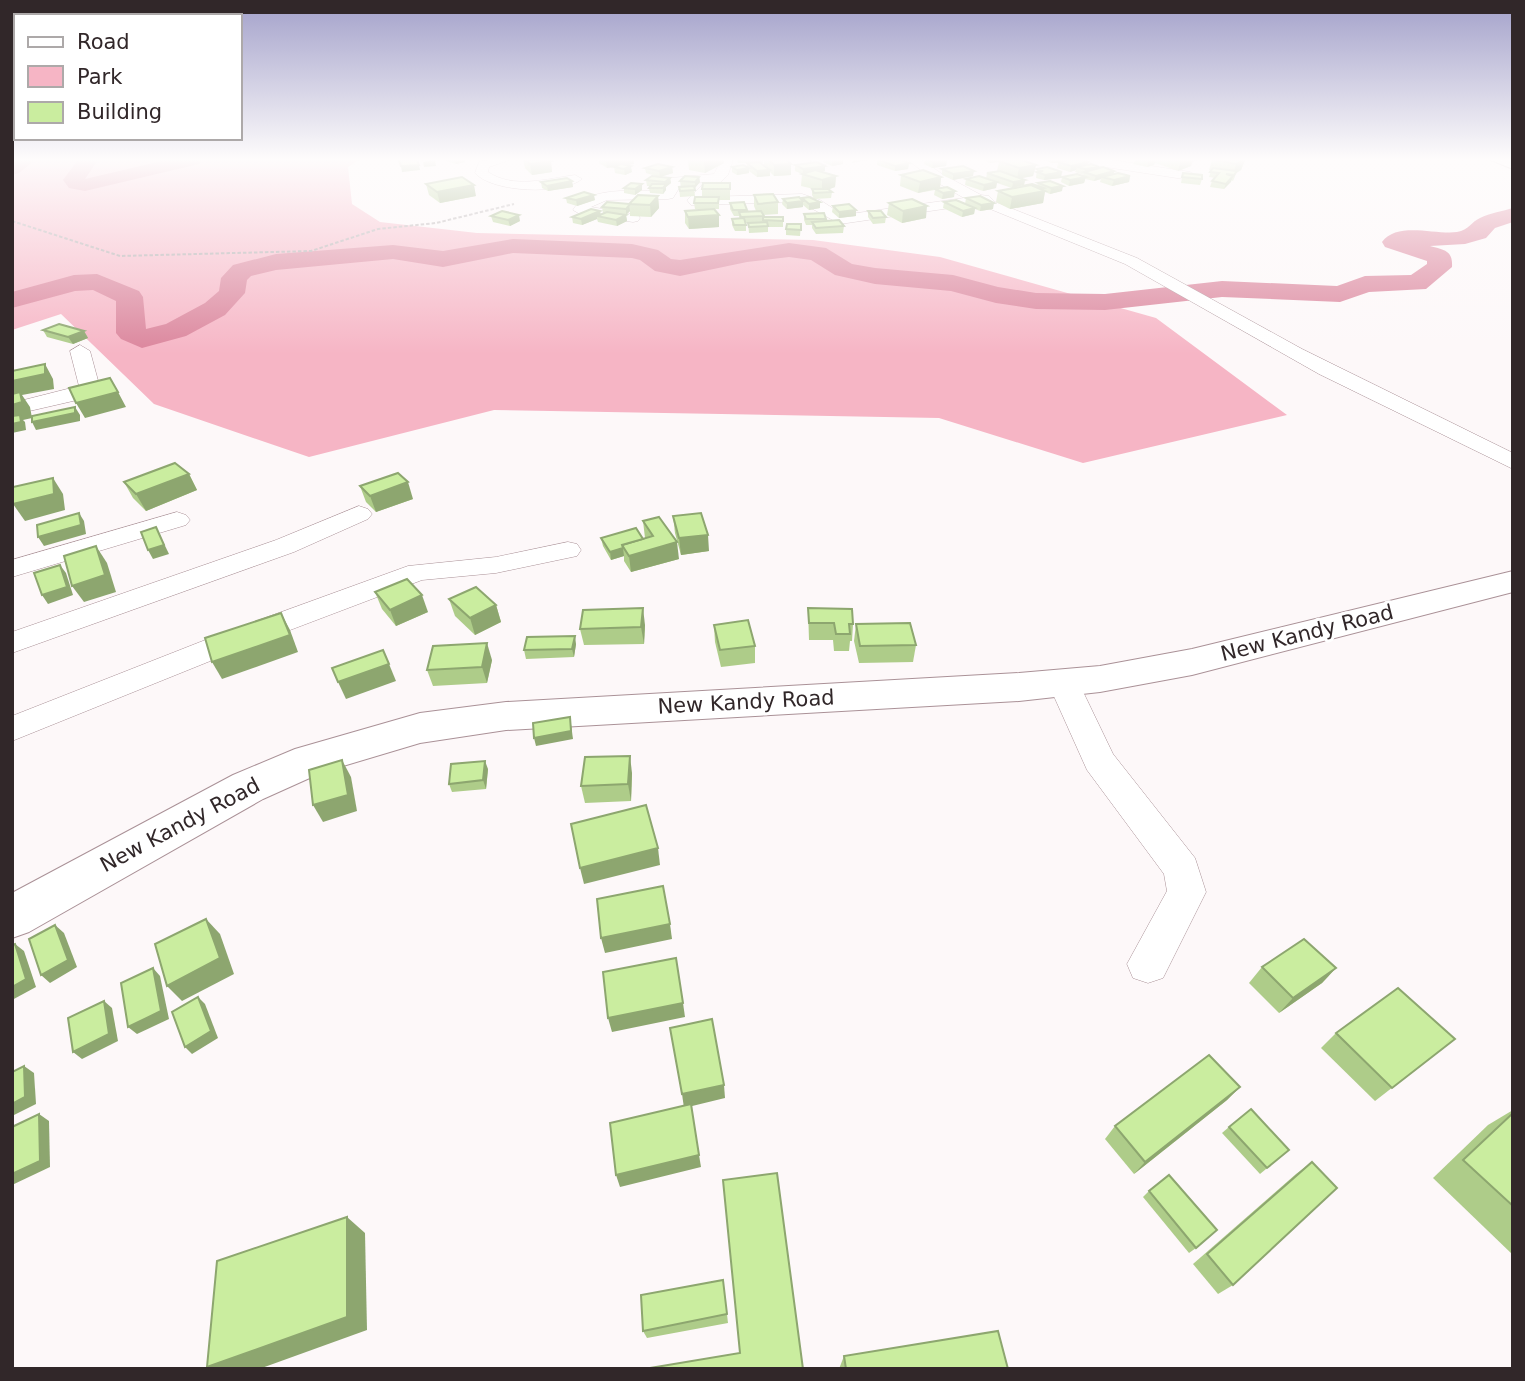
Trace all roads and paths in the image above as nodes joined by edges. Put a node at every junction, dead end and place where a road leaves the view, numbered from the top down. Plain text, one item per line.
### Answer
1 (23, 224) edge
2 (422, 224) edge
3 (1041, 224) edge
4 (80, 351) dead end
5 (12, 409) edge
6 (1513, 462) edge
7 (359, 514) dead end
8 (177, 520) dead end
9 (568, 550) dead end
10 (12, 569) edge
11 (1513, 581) edge
12 (12, 643) edge
13 (1064, 683) junction
14 (12, 729) edge
15 (12, 917) edge
16 (1148, 964) dead end

1 - 2 path
3 - 6 street
4 - 5 street
7 - 12 street
8 - 10 street
9 - 14 street
11 - 13 main road, New Kandy Road
13 - 15 main road, New Kandy Road
13 - 16 street

